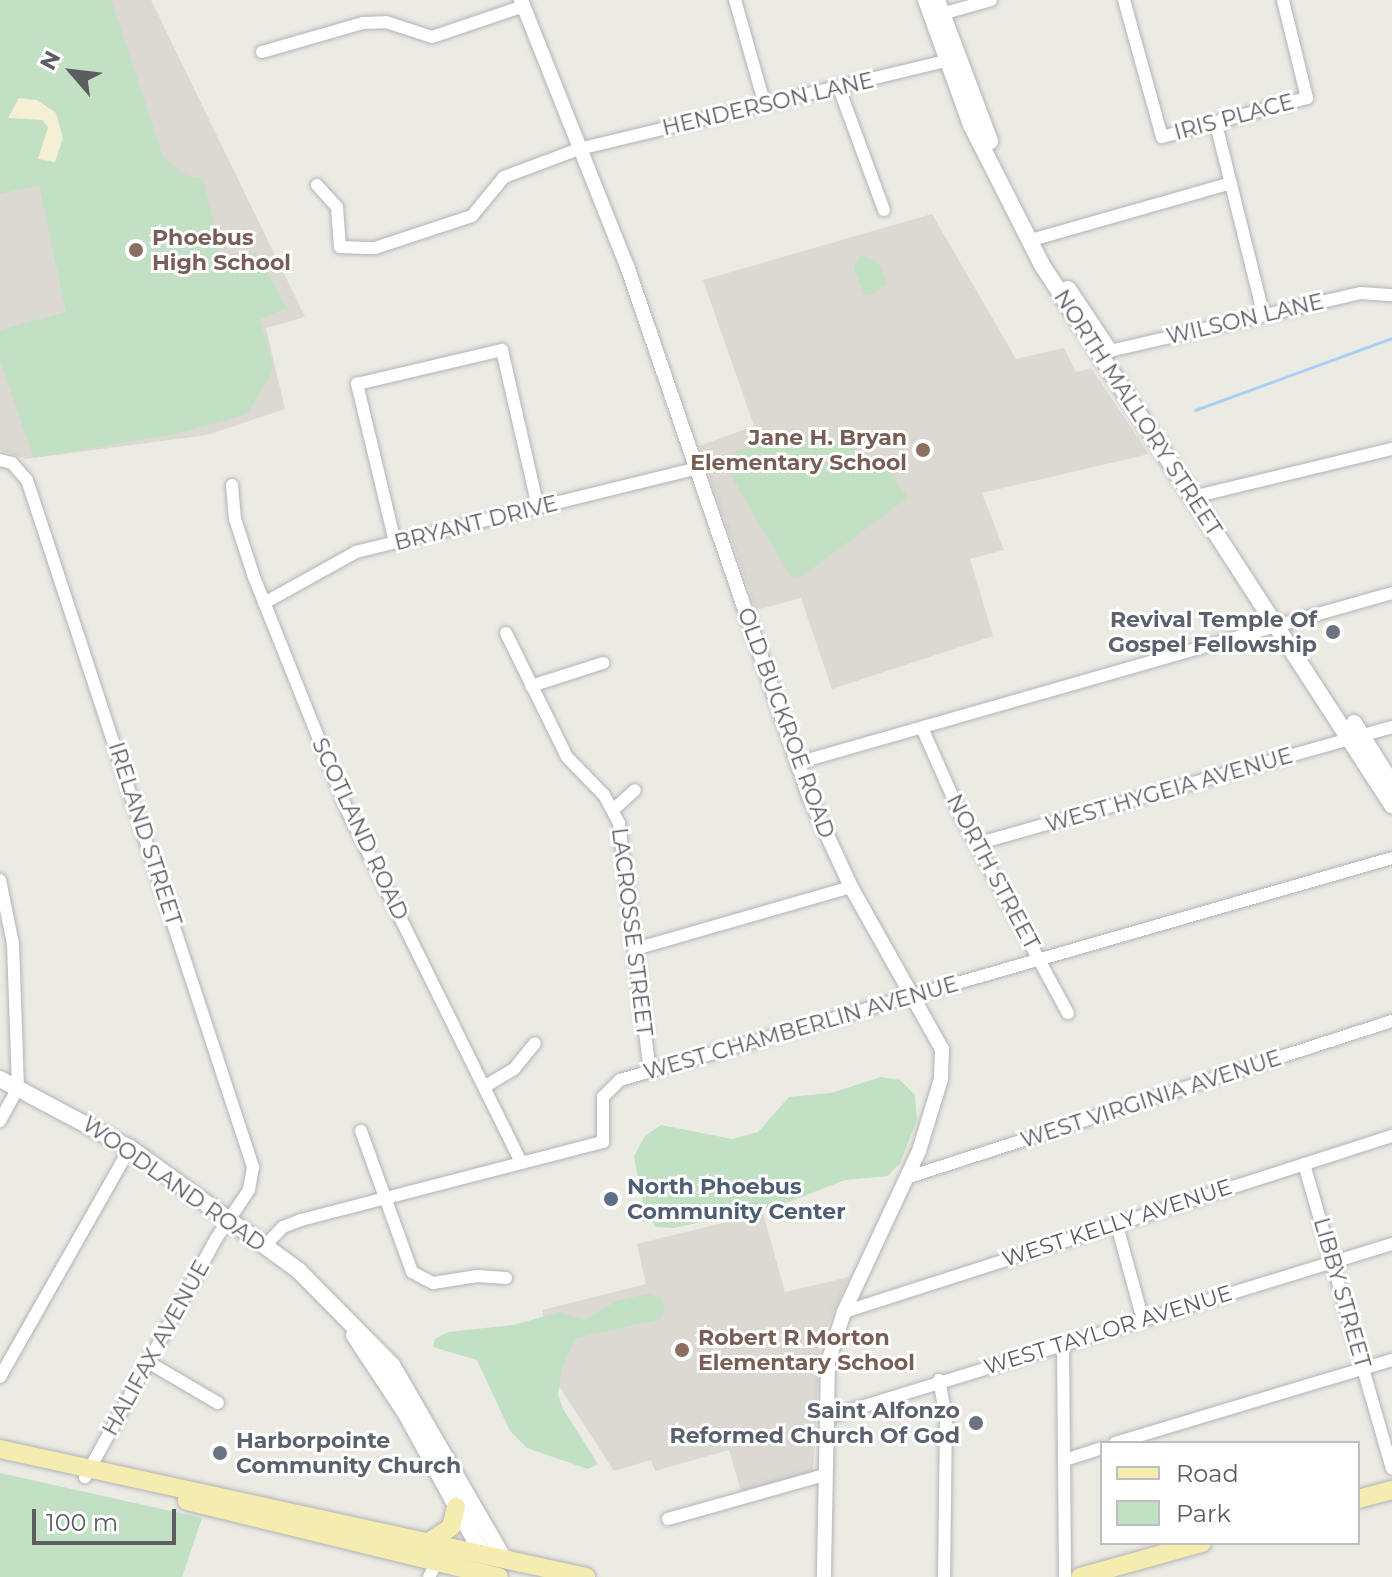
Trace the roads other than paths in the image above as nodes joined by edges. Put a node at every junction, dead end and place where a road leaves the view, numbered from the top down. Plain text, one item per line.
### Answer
1 (735, 0) edge
2 (926, 0) edge
3 (991, 0) edge
4 (1124, 0) edge
5 (1283, 0) edge
6 (522, 3) edge
7 (937, 10) edge
8 (262, 52) dead end
9 (951, 60) junction
10 (839, 88) junction
11 (765, 105) junction
12 (1216, 124) junction
13 (579, 149) junction
14 (1231, 183) junction
15 (317, 185) dead end
16 (884, 210) dead end
17 (1033, 240) junction
18 (1392, 295) edge
19 (1263, 313) junction
20 (1104, 353) junction
21 (1392, 449) edge
22 (0, 460) edge
23 (698, 468) junction
24 (232, 485) dead end
25 (1198, 496) junction
26 (538, 507) junction
27 (395, 542) junction
28 (1392, 593) edge
29 (264, 603) junction
30 (1282, 623) junction
31 (506, 633) dead end
32 (603, 663) dead end
33 (531, 686) junction
34 (1392, 727) edge
35 (922, 728) junction
36 (1357, 737) junction
37 (797, 763) junction
38 (1392, 784) edge
39 (635, 790) dead end
40 (1392, 805) edge
41 (614, 809) junction
42 (976, 844) junction
43 (1392, 858) edge
44 (0, 880) edge
45 (851, 887) junction
46 (635, 949) junction
47 (1038, 958) junction
48 (914, 995) junction
49 (1068, 1013) dead end
50 (1392, 1021) edge
51 (535, 1043) dead end
52 (650, 1072) junction
53 (0, 1079) edge
54 (484, 1087) junction
55 (18, 1088) junction
56 (0, 1121) edge
57 (361, 1131) dead end
58 (1392, 1136) edge
59 (130, 1148) junction
60 (520, 1160) junction
61 (1304, 1164) junction
62 (909, 1177) junction
63 (384, 1199) junction
64 (229, 1219) junction
65 (1116, 1222) junction
66 (1392, 1244) edge
67 (265, 1246) junction
68 (1333, 1262) junction
69 (506, 1278) dead end
70 (844, 1312) junction
71 (1143, 1320) junction
72 (1063, 1344) junction
73 (1392, 1360) edge
74 (148, 1362) junction
75 (1364, 1368) junction
76 (0, 1377) edge
77 (939, 1380) junction
78 (218, 1403) dead end
79 (413, 1412) junction
80 (825, 1418) junction
81 (1122, 1441) edge
82 (0, 1449) edge
83 (1100, 1449) edge
84 (0, 1458) edge
85 (1065, 1460) junction
86 (1392, 1469) edge
87 (87, 1473) junction
88 (825, 1475) junction
89 (1392, 1490) edge
90 (1360, 1498) edge
91 (456, 1507) junction
92 (668, 1519) dead end
93 (429, 1542) junction
94 (1195, 1545) edge
95 (483, 1555) junction
96 (433, 1569) edge
97 (498, 1572) edge
98 (513, 1577) edge
99 (586, 1577) edge
100 (824, 1577) edge
101 (944, 1577) edge
102 (1065, 1577) edge
103 (1080, 1577) edge

1 - 11 street
2 - 7 main road, NORTH MALLORY STREET
3 - 7 street
4 - 12 street, IRIS PLACE
5 - 12 street, IRIS PLACE
6 - 8 street
6 - 13 street, OLD BUCKROE ROAD
7 - 9 main road, NORTH MALLORY STREET
9 - 10 street, HENDERSON LANE
9 - 17 main road, NORTH MALLORY STREET
10 - 11 street, HENDERSON LANE
10 - 16 street
11 - 13 street, HENDERSON LANE
12 - 14 street
13 - 15 street, HENDERSON LANE
13 - 23 street, OLD BUCKROE ROAD
14 - 17 street
14 - 19 street
17 - 20 main road, NORTH MALLORY STREET
18 - 19 street, WILSON LANE
19 - 20 street, WILSON LANE
20 - 25 main road, NORTH MALLORY STREET
21 - 25 street
22 - 64 street, IRELAND STREET
23 - 26 street, BRYANT DRIVE
23 - 37 street, OLD BUCKROE ROAD
24 - 29 street, SCOTLAND ROAD
25 - 30 main road, NORTH MALLORY STREET
26 - 27 street, BRYANT DRIVE
26 - 27 street
27 - 29 street, BRYANT DRIVE
28 - 30 street
29 - 54 street, SCOTLAND ROAD
30 - 35 street
30 - 36 main road, NORTH MALLORY STREET
31 - 33 street, LACROSSE STREET
32 - 33 street
33 - 41 street, LACROSSE STREET
34 - 36 street, WEST HYGEIA AVENUE
35 - 37 street
35 - 42 street, NORTH STREET
36 - 38 main road, NORTH MALLORY STREET
36 - 40 main road, NORTH MALLORY STREET
36 - 42 street, WEST HYGEIA AVENUE
37 - 45 street, OLD BUCKROE ROAD
39 - 41 street
41 - 46 street, LACROSSE STREET
42 - 47 street, NORTH STREET
43 - 47 street, WEST CHAMBERLIN AVENUE
44 - 55 street
45 - 46 street
45 - 48 street, OLD BUCKROE ROAD
46 - 52 street, LACROSSE STREET
47 - 48 street, WEST CHAMBERLIN AVENUE
47 - 49 street, NORTH STREET
48 - 52 street, WEST CHAMBERLIN AVENUE
48 - 62 street, OLD BUCKROE ROAD
50 - 62 street, WEST VIRGINIA AVENUE
51 - 54 street
52 - 60 street, WEST CHAMBERLIN AVENUE
53 - 55 main road, WOODLAND ROAD
54 - 60 street, SCOTLAND ROAD
55 - 56 street
55 - 59 main road, WOODLAND ROAD
57 - 63 street
58 - 61 street, WEST KELLY AVENUE
59 - 64 main road, WOODLAND ROAD
59 - 76 street
60 - 63 street, WEST CHAMBERLIN AVENUE
61 - 65 street, WEST KELLY AVENUE
61 - 68 street, LIBBY STREET
62 - 70 street, OLD BUCKROE ROAD
63 - 67 street, WEST CHAMBERLIN AVENUE
63 - 69 street
64 - 67 main road, WOODLAND ROAD
64 - 74 street, HALIFAX AVENUE
65 - 70 street, WEST KELLY AVENUE
65 - 71 street
66 - 68 street, WEST TAYLOR AVENUE
67 - 79 main road, WOODLAND ROAD
68 - 71 street, WEST TAYLOR AVENUE
68 - 75 street, LIBBY STREET
70 - 80 street, OLD BUCKROE ROAD
71 - 72 street, WEST TAYLOR AVENUE
72 - 77 street, WEST TAYLOR AVENUE
72 - 85 street
73 - 75 street
74 - 78 street
74 - 87 street, HALIFAX AVENUE
75 - 81 street
75 - 86 street, LIBBY STREET
77 - 80 street, WEST TAYLOR AVENUE
77 - 101 street
79 - 91 main road, WOODLAND ROAD
79 - 97 main road, WOODLAND ROAD
80 - 88 street, OLD BUCKROE ROAD
82 - 87 main road
83 - 85 street
84 - 87 main road
85 - 102 street
87 - 93 main road
87 - 96 main road
88 - 92 street
88 - 100 street, OLD BUCKROE ROAD
89 - 90 main road
91 - 93 main road
91 - 95 main road, WOODLAND ROAD
93 - 95 main road
94 - 103 main road
95 - 97 main road
96 - 97 main road
97 - 98 main road, WOODLAND ROAD
97 - 99 main road

